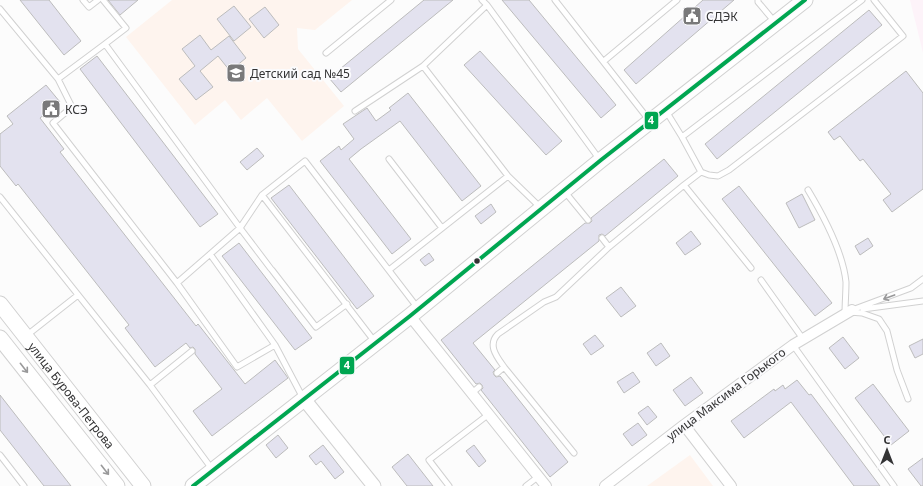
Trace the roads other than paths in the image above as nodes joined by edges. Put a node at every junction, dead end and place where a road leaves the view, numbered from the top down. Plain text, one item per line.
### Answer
1 (84, 0) edge
2 (98, 0) edge
3 (103, 0) edge
4 (391, 0) edge
5 (482, 0) edge
6 (555, 0) edge
7 (678, 0) edge
8 (758, 0) edge
9 (805, 0) edge
10 (862, 0) edge
11 (874, 0) edge
12 (487, 5) junction
13 (0, 9) edge
14 (776, 23) junction
15 (105, 44) junction
16 (326, 53) dead end
17 (604, 61) junction
18 (423, 66) junction
19 (58, 79) junction
20 (666, 110) junction
21 (356, 111) dead end
22 (651, 122) junction
23 (682, 137) junction
24 (389, 159) dead end
25 (600, 160) junction
26 (701, 172) junction
27 (508, 176) junction
28 (684, 185) junction
29 (564, 190) junction
30 (808, 190) dead end
31 (262, 195) junction
32 (0, 197) edge
33 (541, 208) junction
34 (588, 220) dead end
35 (240, 228) junction
36 (442, 228) junction
37 (602, 238) dead end
38 (609, 247) junction
39 (210, 254) junction
40 (751, 268) dead end
41 (389, 270) junction
42 (923, 279) edge
43 (761, 280) dead end
44 (177, 283) junction
45 (78, 294) junction
46 (923, 301) edge
47 (0, 304) edge
48 (347, 304) junction
49 (848, 312) junction
50 (414, 313) junction
51 (213, 333) junction
52 (25, 336) junction
53 (208, 337) dead end
54 (803, 338) junction
55 (376, 343) junction
56 (793, 344) junction
57 (4, 345) edge
58 (275, 345) junction
59 (192, 350) dead end
60 (504, 368) junction
61 (497, 373) dead end
62 (150, 385) junction
63 (304, 399) junction
64 (908, 399) dead end
65 (489, 414) junction
66 (684, 425) junction
67 (574, 453) dead end
68 (0, 455) edge
69 (213, 470) junction
70 (539, 476) junction
71 (24, 486) edge
72 (117, 486) edge
73 (143, 486) edge
74 (193, 486) edge
75 (374, 486) edge
76 (449, 486) edge
77 (526, 486) edge
78 (546, 486) edge
79 (605, 486) edge
80 (731, 486) edge
81 (894, 486) edge

1 - 2 lane
3 - 15 lane
4 - 16 lane
5 - 12 lane
6 - 17 lane
7 - 17 lane
8 - 14 lane
9 - 14 main road
10 - 23 lane
11 - 26 lane
12 - 18 lane
12 - 25 lane
13 - 19 lane
14 - 20 main road
15 - 19 lane
15 - 35 lane
17 - 22 lane
18 - 21 lane
18 - 27 lane
19 - 44 lane
20 - 22 main road
20 - 23 lane
22 - 25 main road
23 - 26 lane
24 - 36 lane
25 - 29 main road
26 - 28 lane
27 - 33 lane
27 - 36 lane
28 - 38 lane
28 - 40 lane
29 - 33 main road
29 - 34 lane
30 - 49 lane
31 - 35 lane
31 - 41 lane
31 - 48 lane
32 - 45 lane
33 - 50 main road
35 - 39 lane
35 - 48 lane
36 - 41 lane
37 - 38 lane
38 - 60 lane
39 - 44 lane
39 - 58 lane
41 - 50 lane
42 -> 49 lane
43 - 54 lane
44 - 51 lane
45 - 52 lane
45 - 62 lane
46 - 49 lane
47 - 52 main road, улица Бурова-Петрова
48 - 55 lane
49 - 54 street, улица Максима Горького
49 - 64 lane
50 - 55 main road
50 - 65 street
51 - 53 lane
51 - 58 lane
52 - 73 main road, улица Бурова-Петрова
54 - 56 street, улица Максима Горького
55 - 63 main road
56 - 66 street, улица Максима Горького
56 - 81 lane
57 -> 72 main road, улица Бурова-Петрова
58 - 63 lane
59 - 62 lane
60 - 61 lane
60 - 67 lane
62 - 69 lane
63 - 69 main road
63 - 75 street
65 - 70 street
65 - 76 lane
66 - 79 street, улица Максима Горького
66 - 80 street
68 - 71 lane
69 - 74 main road
70 - 77 lane
70 - 78 street

